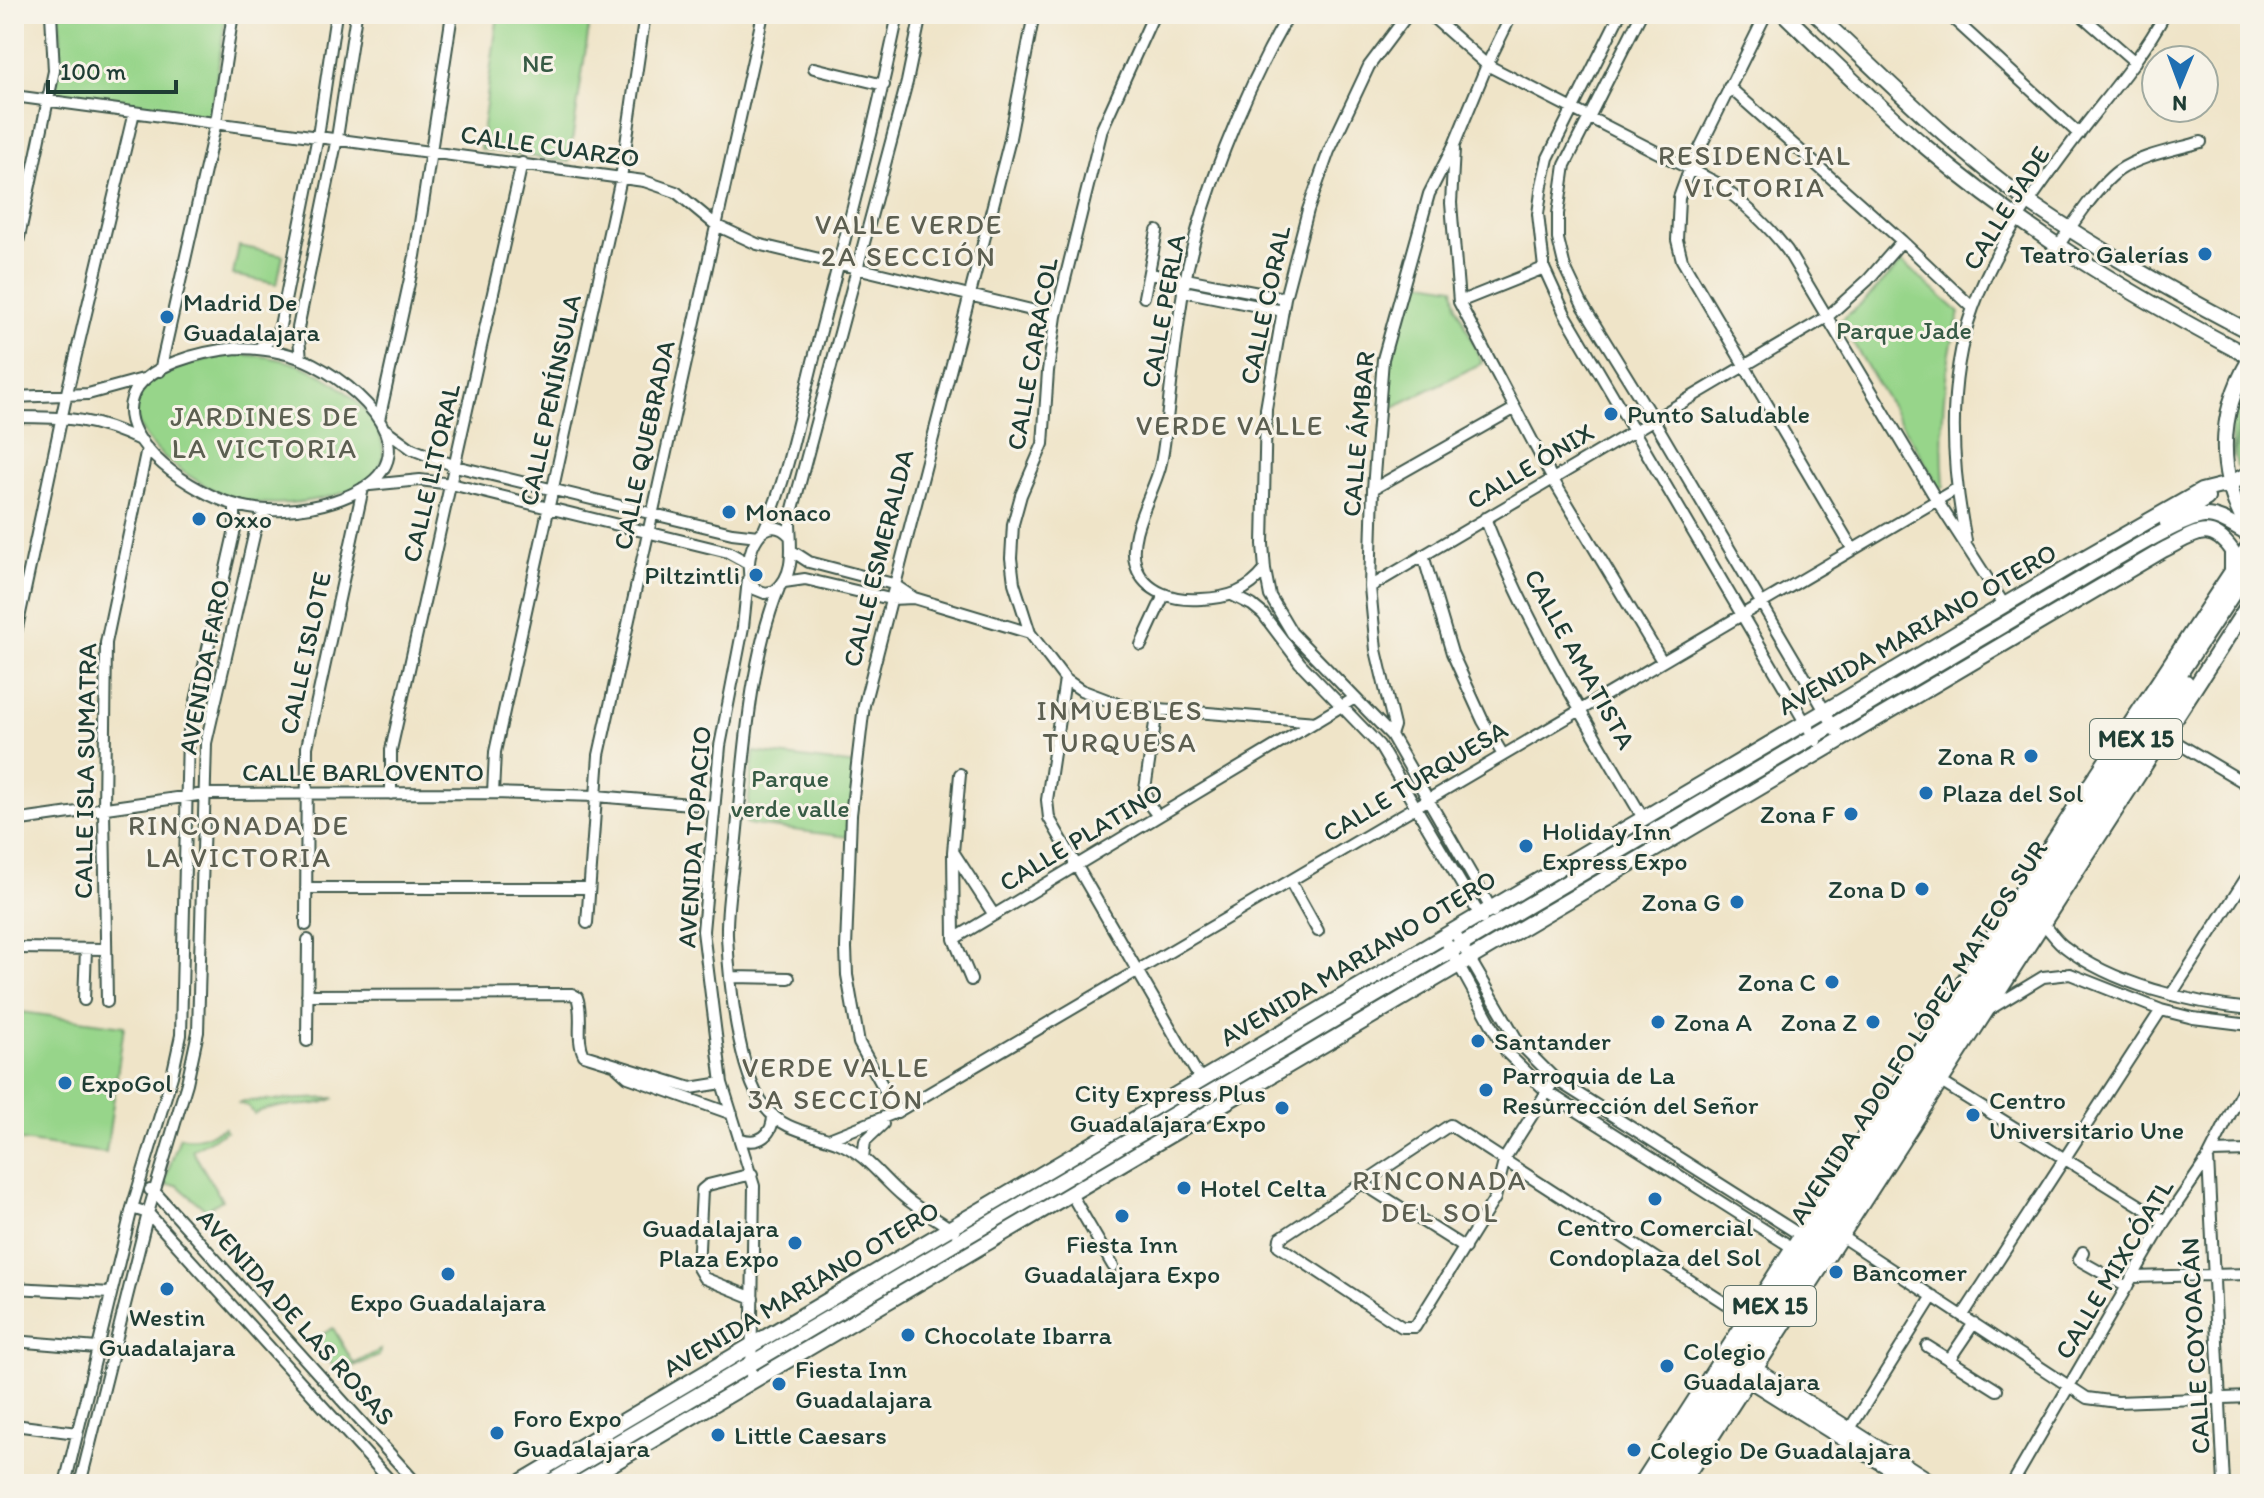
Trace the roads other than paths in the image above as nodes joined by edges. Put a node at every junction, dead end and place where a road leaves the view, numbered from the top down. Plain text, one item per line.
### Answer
1 (51, 14) edge
2 (233, 14) edge
3 (336, 14) edge
4 (356, 14) edge
5 (452, 14) edge
6 (645, 14) edge
7 (763, 14) edge
8 (898, 14) edge
9 (921, 14) edge
10 (1034, 14) edge
11 (1154, 14) edge
12 (1289, 14) edge
13 (1408, 14) edge
14 (1429, 14) edge
15 (1512, 14) edge
16 (1620, 14) edge
17 (1641, 14) edge
18 (1766, 14) edge
19 (1784, 14) edge
20 (1816, 14) edge
21 (1948, 14) edge
22 (2080, 14) edge
23 (2165, 14) edge
24 (2135, 62) junction
25 (1487, 65) junction
26 (814, 68) dead end
27 (884, 85) junction
28 (1729, 87) junction
29 (14, 96) edge
30 (48, 101) junction
31 (1572, 110) junction
32 (134, 112) junction
33 (1589, 119) junction
34 (216, 122) junction
35 (2079, 134) junction
36 (318, 136) junction
37 (337, 138) junction
38 (2201, 142) dead end
39 (1454, 145) junction
40 (432, 151) junction
41 (522, 163) junction
42 (1690, 168) junction
43 (621, 178) junction
44 (2030, 202) junction
45 (2019, 219) junction
46 (716, 225) junction
47 (2070, 228) junction
48 (1157, 231) dead end
49 (1902, 241) junction
50 (2059, 245) junction
51 (14, 261) edge
52 (838, 264) junction
53 (1544, 268) junction
54 (856, 269) junction
55 (1149, 273) junction
56 (1180, 279) junction
57 (1183, 291) junction
58 (968, 296) junction
59 (1144, 297) dead end
60 (1285, 298) junction
61 (1459, 302) junction
62 (1973, 308) junction
63 (1283, 311) junction
64 (1056, 316) junction
65 (1827, 317) junction
66 (2250, 332) edge
67 (258, 349) junction
68 (2247, 352) edge
69 (301, 359) junction
70 (1744, 367) junction
71 (160, 371) junction
72 (149, 377) junction
73 (14, 397) edge
74 (66, 397) junction
75 (1514, 409) junction
76 (14, 417) edge
77 (61, 417) junction
78 (1653, 419) junction
79 (382, 425) junction
80 (1632, 430) junction
81 (145, 445) junction
82 (455, 466) junction
83 (2250, 473) edge
84 (1552, 478) junction
85 (451, 484) junction
86 (2229, 484) junction
87 (365, 487) junction
88 (1373, 489) junction
89 (1956, 489) junction
90 (553, 490) junction
91 (1936, 499) junction
92 (235, 505) junction
93 (549, 508) junction
94 (265, 510) junction
95 (651, 515) junction
96 (1485, 518) junction
97 (2188, 521) junction
98 (647, 533) junction
99 (2250, 533) edge
100 (761, 534) junction
101 (790, 536) junction
102 (2149, 540) junction
103 (1967, 547) junction
104 (1852, 548) junction
105 (2163, 550) junction
106 (792, 551) junction
107 (1423, 555) junction
108 (2089, 555) junction
109 (2248, 555) edge
110 (748, 563) junction
111 (1265, 570) junction
112 (2093, 572) junction
113 (2232, 573) junction
114 (748, 579) junction
115 (2250, 582) edge
116 (893, 584) junction
117 (781, 585) junction
118 (1370, 587) junction
119 (1164, 595) junction
120 (1232, 595) junction
121 (2086, 595) junction
122 (1270, 596) junction
123 (914, 598) junction
124 (890, 599) junction
125 (1761, 602) junction
126 (2040, 602) junction
127 (2250, 602) edge
128 (1252, 605) junction
129 (2005, 606) junction
130 (1741, 614) junction
131 (1030, 633) junction
132 (14, 642) edge
133 (1141, 645) dead end
134 (1662, 661) junction
135 (1937, 663) junction
136 (1902, 665) junction
137 (1065, 679) junction
138 (1355, 698) junction
139 (1343, 705) junction
140 (1157, 710) junction
141 (1579, 710) junction
142 (1825, 711) junction
143 (1316, 722) junction
144 (1805, 722) junction
145 (1833, 725) junction
146 (1391, 735) junction
147 (2164, 735) junction
148 (1814, 737) junction
149 (1842, 740) junction
150 (1379, 745) junction
151 (1822, 752) junction
152 (1503, 755) junction
153 (960, 774) dead end
154 (2250, 786) edge
155 (493, 793) junction
156 (205, 794) junction
157 (307, 794) junction
158 (391, 794) junction
159 (186, 796) junction
160 (596, 796) junction
161 (1428, 799) junction
162 (714, 806) junction
163 (1416, 806) junction
164 (104, 809) junction
165 (1158, 816) junction
166 (1643, 818) junction
167 (14, 821) edge
168 (1593, 847) junction
169 (953, 852) junction
170 (1615, 854) junction
171 (1075, 867) junction
172 (2250, 872) edge
173 (1290, 881) junction
174 (306, 888) junction
175 (589, 888) junction
176 (1485, 911) junction
177 (2029, 914) junction
178 (994, 915) junction
179 (587, 923) dead end
180 (306, 925) dead end
181 (1493, 925) junction
182 (1318, 931) dead end
183 (1448, 933) junction
184 (954, 939) junction
185 (308, 940) dead end
186 (1502, 940) junction
187 (1456, 947) junction
188 (86, 949) junction
189 (106, 949) junction
190 (14, 951) edge
191 (1399, 962) junction
192 (1464, 963) junction
193 (1137, 971) junction
194 (732, 977) junction
195 (789, 978) dead end
196 (971, 980) dead end
197 (1383, 991) junction
198 (307, 995) junction
199 (2171, 995) junction
200 (84, 1000) dead end
201 (107, 1002) dead end
202 (2250, 1009) edge
203 (2161, 1010) junction
204 (1985, 1013) junction
205 (2250, 1025) edge
206 (738, 1034) junction
207 (714, 1036) junction
208 (307, 1041) dead end
209 (617, 1067) junction
210 (2250, 1075) edge
211 (1200, 1079) junction
212 (1555, 1079) junction
213 (1941, 1082) junction
214 (722, 1083) junction
215 (1546, 1091) junction
216 (897, 1112) junction
217 (732, 1114) junction
218 (773, 1115) junction
219 (741, 1139) junction
220 (829, 1139) junction
221 (2250, 1151) edge
222 (2210, 1155) junction
223 (863, 1158) junction
224 (1505, 1158) junction
225 (2064, 1159) junction
226 (752, 1174) junction
227 (1362, 1183) junction
228 (137, 1187) junction
229 (154, 1191) junction
230 (1071, 1194) junction
231 (132, 1208) junction
232 (148, 1213) junction
233 (2165, 1221) junction
234 (951, 1228) junction
235 (1842, 1237) junction
236 (965, 1239) junction
237 (1811, 1246) junction
238 (1465, 1248) junction
239 (978, 1249) junction
240 (181, 1251) junction
241 (2083, 1252) dead end
242 (1113, 1266) dead end
243 (220, 1267) junction
244 (2250, 1274) edge
245 (2215, 1275) junction
246 (2130, 1282) junction
247 (14, 1288) edge
248 (111, 1293) junction
249 (1933, 1296) junction
250 (753, 1298) junction
251 (1963, 1315) junction
252 (1748, 1318) junction
253 (1974, 1323) junction
254 (14, 1341) edge
255 (1927, 1346) dead end
256 (751, 1347) junction
257 (97, 1348) junction
258 (1949, 1360) junction
259 (751, 1364) junction
260 (1738, 1365) junction
261 (751, 1382) junction
262 (2069, 1387) junction
263 (1997, 1390) dead end
264 (2250, 1397) edge
265 (2220, 1398) junction
266 (1831, 1424) junction
267 (14, 1425) edge
268 (1849, 1430) junction
269 (77, 1433) junction
270 (65, 1484) edge
271 (80, 1484) edge
272 (393, 1484) edge
273 (417, 1484) edge
274 (517, 1484) edge
275 (547, 1484) edge
276 (578, 1484) edge
277 (1641, 1484) edge
278 (1655, 1484) edge
279 (1667, 1484) edge
280 (1681, 1484) edge
281 (1916, 1484) edge
282 (1934, 1484) edge
283 (2012, 1484) edge
284 (2224, 1484) edge

1 - 30 street
2 - 34 street
3 - 36 street
4 - 37 street
5 - 40 street
6 - 43 street, CALLE PENÍNSULA
7 - 46 street, CALLE QUEBRADA
8 - 27 street
9 - 54 street
10 - 58 street, CALLE ESMERALDA
11 - 64 street, CALLE CARACOL
12 - 56 street, CALLE PERLA
13 - 60 street, CALLE CORAL
14 - 25 street
15 - 25 street, CALLE ÁMBAR
16 - 31 street
17 - 33 street
18 - 28 street
19 - 45 main road
20 - 44 main road
21 - 35 street
22 - 24 street
23 - 24 street, CALLE JADE
24 - 35 street, CALLE JADE
25 - 31 street
25 - 39 street, CALLE ÁMBAR
26 - 27 street
27 - 52 street
28 - 42 street
28 - 49 street
29 - 30 street, CALLE CUARZO
30 - 32 street, CALLE CUARZO
30 - 51 street
31 - 33 street
31 - 53 street
32 - 34 street, CALLE CUARZO
32 - 74 street
33 - 42 street
33 - 78 street
34 - 36 street, CALLE CUARZO
34 - 71 street
35 - 44 street, CALLE JADE
36 - 37 street, CALLE CUARZO
36 - 67 street
37 - 40 street, CALLE CUARZO
37 - 69 street
38 - 47 street
39 - 61 street
39 - 88 street, CALLE ÁMBAR
40 - 41 street, CALLE CUARZO
40 - 79 street
41 - 43 street, CALLE CUARZO
41 - 82 street, CALLE LITORAL
42 - 65 street
42 - 70 street
43 - 46 street, CALLE CUARZO
43 - 90 street, CALLE PENÍNSULA
44 - 45 street, CALLE JADE
44 - 47 main road
45 - 50 main road
45 - 62 street, CALLE JADE
46 - 52 street, CALLE CUARZO
46 - 95 street, CALLE QUEBRADA
47 - 50 street
47 - 66 main road
48 - 55 street
49 - 62 street
49 - 65 street, CALLE ÓNIX
50 - 68 main road
52 - 54 street, CALLE CUARZO
52 - 100 street
53 - 61 street
53 - 80 street
54 - 58 street, CALLE CUARZO
54 - 101 street
55 - 56 street
55 - 59 street
56 - 57 street, CALLE PERLA
56 - 60 street
57 - 63 street
57 - 119 street, CALLE PERLA
58 - 64 street, CALLE CUARZO
58 - 116 street, CALLE ESMERALDA
60 - 63 street, CALLE CORAL
61 - 75 street
62 - 89 street, CALLE JADE
63 - 111 street, CALLE CORAL
64 - 131 street, CALLE CARACOL
65 - 70 street, CALLE ÓNIX
65 - 91 street
67 - 69 street
67 - 71 street
68 - 86 main road
69 - 79 street
70 - 78 street, CALLE ÓNIX
70 - 104 street
71 - 72 street
72 - 74 street
72 - 81 street
73 - 74 street
74 - 77 street
75 - 84 street
75 - 88 street
76 - 77 street
77 - 81 street
77 - 132 street
78 - 80 street, CALLE ÓNIX
78 - 125 street
79 - 82 street
79 - 87 street
80 - 84 street, CALLE ÓNIX
80 - 130 street
81 - 92 street
81 - 164 street, CALLE ISLA SUMATRA
82 - 85 street, CALLE LITORAL
82 - 90 street
83 - 86 main road, AVENIDA MARIANO OTERO
84 - 96 street, CALLE ÓNIX
84 - 134 street
85 - 87 street
85 - 93 street
85 - 158 street, CALLE LITORAL
86 - 99 main road
86 - 102 main road, AVENIDA MARIANO OTERO
86 - 108 main road, AVENIDA MARIANO OTERO
87 - 94 street
87 - 157 street, CALLE ISLOTE
88 - 118 street, CALLE ÁMBAR
89 - 91 street, CALLE TURQUESA
89 - 103 street, CALLE JADE
90 - 93 street, CALLE PENÍNSULA
90 - 95 street
91 - 103 street
91 - 104 street, CALLE TURQUESA
92 - 94 street
92 - 159 street, AVENIDA FARO
93 - 98 street
93 - 155 street, CALLE PENÍNSULA
94 - 156 street, AVENIDA FARO
95 - 98 street, CALLE QUEBRADA
95 - 100 street
96 - 107 street, CALLE ÓNIX
96 - 141 street, CALLE AMATISTA
97 - 99 main road
97 - 102 main road, AVENIDA MARIANO OTERO
97 - 105 main road
98 - 110 street
98 - 160 street, CALLE QUEBRADA
100 - 101 street
100 - 110 street
101 - 106 street
102 - 112 main road, AVENIDA MARIANO OTERO
103 - 129 street
104 - 125 street, CALLE TURQUESA
105 - 113 main road
105 - 121 main road, AVENIDA MARIANO OTERO
106 - 116 street
106 - 117 street
107 - 118 street, CALLE ÓNIX
107 - 152 street
108 - 126 main road
108 - 129 main road, AVENIDA MARIANO OTERO
109 - 113 main road
109 - 177 main road, AVENIDA ADOLFO LÓPEZ MATEOS SUR / MEX 15
110 - 114 street
111 - 120 street
111 - 122 street, CALLE CORAL
112 - 121 main road
112 - 126 main road, AVENIDA MARIANO OTERO
113 - 177 main road
114 - 117 street
114 - 162 street, AVENIDA TOPACIO
115 - 177 main road, AVENIDA ADOLFO LÓPEZ MATEOS SUR / MEX 15
116 - 123 street
116 - 124 street, CALLE ESMERALDA
117 - 124 street
117 - 194 street, AVENIDA TOPACIO
118 - 146 street, CALLE ÁMBAR
119 - 120 street
119 - 133 street
120 - 128 street
121 - 149 main road, AVENIDA MARIANO OTERO
122 - 128 street
122 - 138 street, CALLE CORAL
123 - 124 street
123 - 131 street
124 - 216 street, CALLE ESMERALDA
125 - 130 street, CALLE TURQUESA
125 - 142 street
126 - 135 main road, AVENIDA MARIANO OTERO
127 - 147 main road
128 - 139 street
129 - 136 main road, AVENIDA MARIANO OTERO
130 - 134 street, CALLE TURQUESA
130 - 144 street
131 - 137 street, CALLE CARACOL
134 - 141 street, CALLE TURQUESA
135 - 136 main road
135 - 145 main road, AVENIDA MARIANO OTERO
136 - 142 main road, AVENIDA MARIANO OTERO
137 - 140 street, CALLE CARACOL
137 - 171 street
138 - 139 street, CALLE PLATINO
138 - 146 street, CALLE CORAL
139 - 143 street, CALLE PLATINO
139 - 150 street
140 - 143 street, CALLE CARACOL
140 - 165 street
141 - 152 street, CALLE TURQUESA
141 - 166 street, CALLE AMATISTA
142 - 144 main road, AVENIDA MARIANO OTERO
142 - 145 street
143 - 165 street, CALLE PLATINO
144 - 148 street
144 - 166 main road, AVENIDA MARIANO OTERO
145 - 148 main road, AVENIDA MARIANO OTERO
145 - 149 street
146 - 150 street
146 - 161 street, CALLE CORAL
147 - 154 street
147 - 177 main road
148 - 151 street
148 - 170 main road, AVENIDA MARIANO OTERO
149 - 151 main road, AVENIDA MARIANO OTERO
150 - 163 street
151 - 186 main road, AVENIDA MARIANO OTERO
152 - 161 street, CALLE TURQUESA
153 - 169 street
155 - 158 street, CALLE BARLOVENTO
155 - 160 street, CALLE BARLOVENTO
156 - 157 street, CALLE BARLOVENTO
156 - 159 street, CALLE BARLOVENTO
156 - 229 street, AVENIDA FARO
157 - 158 street, CALLE BARLOVENTO
157 - 174 street, CALLE ISLOTE
159 - 164 street, CALLE BARLOVENTO
159 - 228 street, AVENIDA FARO
160 - 162 street, CALLE BARLOVENTO
160 - 175 street, CALLE QUEBRADA
161 - 163 street, CALLE TURQUESA
161 - 176 street, CALLE CORAL
162 - 207 street, AVENIDA TOPACIO
163 - 173 street, CALLE TURQUESA
163 - 176 street
164 - 167 street, CALLE BARLOVENTO
164 - 189 street, CALLE ISLA SUMATRA
165 - 171 street, CALLE PLATINO
166 - 168 main road, AVENIDA MARIANO OTERO
168 - 170 main road
168 - 176 main road, AVENIDA MARIANO OTERO
169 - 178 street
169 - 184 street
170 - 181 main road, AVENIDA MARIANO OTERO
171 - 178 street, CALLE PLATINO
171 - 193 street
172 - 199 street
173 - 182 street
173 - 193 street, CALLE TURQUESA
174 - 175 street
174 - 180 street, CALLE ISLOTE
175 - 179 street, CALLE QUEBRADA
176 - 181 street
176 - 183 main road, AVENIDA MARIANO OTERO
177 - 199 street
177 - 204 main road
177 - 237 main road, AVENIDA ADOLFO LÓPEZ MATEOS SUR / MEX 15
178 - 184 street, CALLE PLATINO
181 - 186 street
181 - 187 main road, AVENIDA MARIANO OTERO
183 - 187 street
183 - 191 main road, AVENIDA MARIANO OTERO
184 - 196 street
185 - 198 street
186 - 192 main road, AVENIDA MARIANO OTERO
187 - 192 street
187 - 197 main road, AVENIDA MARIANO OTERO
188 - 189 street
188 - 190 street
188 - 200 street
189 - 201 street, CALLE ISLA SUMATRA
191 - 197 main road
191 - 211 main road, AVENIDA MARIANO OTERO
192 - 212 street
192 - 215 street
192 - 230 main road, AVENIDA MARIANO OTERO
193 - 211 street
193 - 216 street, CALLE TURQUESA
194 - 195 street
194 - 206 street, AVENIDA TOPACIO
197 - 236 main road, AVENIDA MARIANO OTERO
198 - 208 street
198 - 209 street
199 - 202 street
203 - 204 street
203 - 205 street
203 - 225 street
204 - 213 main road
206 - 207 street
206 - 218 street, AVENIDA TOPACIO
207 - 214 street, AVENIDA TOPACIO
209 - 214 street
209 - 217 street
210 - 222 street, CALLE MIXCÓATL
211 - 234 main road, AVENIDA MARIANO OTERO
212 - 215 street
212 - 237 street
213 - 225 street
213 - 235 main road
214 - 217 street, AVENIDA TOPACIO
215 - 224 street
215 - 237 street
216 - 220 street, CALLE TURQUESA
216 - 223 street, CALLE TURQUESA
217 - 219 street, AVENIDA TOPACIO
218 - 219 street
218 - 220 street, AVENIDA TOPACIO
219 - 226 street, AVENIDA TOPACIO
220 - 223 street, AVENIDA TOPACIO
221 - 222 street
222 - 233 street, CALLE MIXCÓATL
222 - 245 street, CALLE COYOACÁN
223 - 234 street, AVENIDA TOPACIO
224 - 227 street
224 - 238 street
224 - 252 street
225 - 233 street
225 - 251 street
226 - 250 street, AVENIDA TOPACIO
226 - 250 street
227 - 238 street
227 - 238 street
228 - 229 street
228 - 231 street, AVENIDA FARO
229 - 232 street, AVENIDA FARO
229 - 243 street, AVENIDA DE LAS ROSAS
230 - 239 main road, AVENIDA MARIANO OTERO
230 - 242 street
231 - 232 street
231 - 248 street, AVENIDA FARO
232 - 240 street, AVENIDA DE LAS ROSAS
232 - 271 street, AVENIDA FARO
233 - 246 street, CALLE MIXCÓATL
234 - 236 street, AVENIDA TOPACIO
234 - 256 main road, AVENIDA MARIANO OTERO
235 - 237 main road
235 - 249 street
236 - 239 street, AVENIDA TOPACIO
236 - 259 main road, AVENIDA MARIANO OTERO
237 - 252 main road
237 - 260 main road, AVENIDA ADOLFO LÓPEZ MATEOS SUR / MEX 15
239 - 261 main road, AVENIDA MARIANO OTERO
240 - 243 street
240 - 272 street, AVENIDA DE LAS ROSAS
241 - 246 street
243 - 273 street, AVENIDA DE LAS ROSAS
244 - 245 street
245 - 246 street
245 - 265 street, CALLE COYOACÁN
246 - 262 street, CALLE MIXCÓATL
247 - 248 street
248 - 257 street, AVENIDA FARO
249 - 251 street
249 - 268 street
250 - 256 street, AVENIDA TOPACIO
251 - 253 street
252 - 260 main road
253 - 258 street
253 - 262 street
254 - 257 street
255 - 258 street
256 - 259 street, AVENIDA TOPACIO
256 - 274 main road, AVENIDA MARIANO OTERO
257 - 269 street, AVENIDA FARO
258 - 263 street
259 - 261 street, AVENIDA TOPACIO
259 - 275 main road, AVENIDA MARIANO OTERO
260 - 266 main road
260 - 277 main road
260 - 278 main road, AVENIDA ADOLFO LÓPEZ MATEOS SUR / MEX 15
260 - 279 main road, AVENIDA ADOLFO LÓPEZ MATEOS SUR / MEX 15
260 - 280 main road
261 - 276 main road, AVENIDA MARIANO OTERO
262 - 265 street
262 - 283 street, CALLE MIXCÓATL
264 - 265 street
265 - 284 street, CALLE COYOACÁN
266 - 268 main road
266 - 281 main road
267 - 269 street
268 - 282 main road
269 - 270 street, AVENIDA FARO

